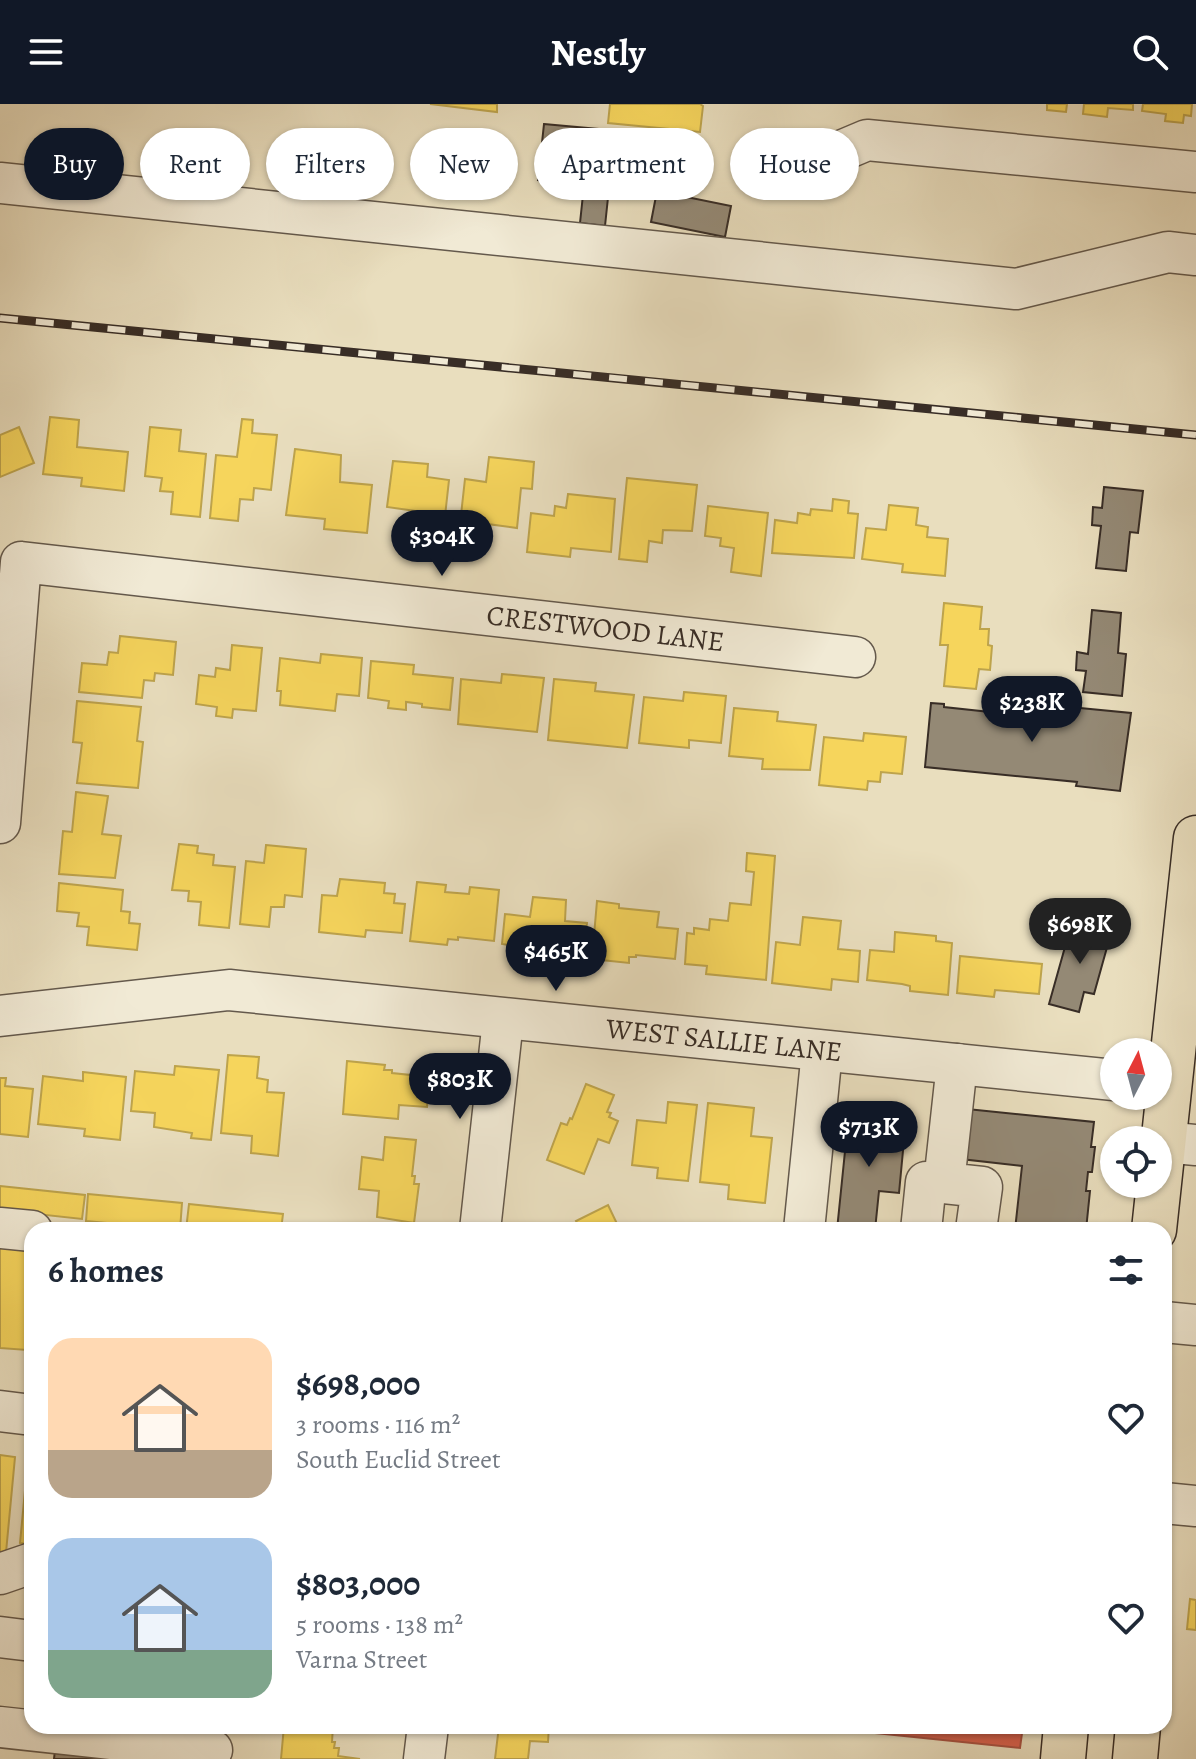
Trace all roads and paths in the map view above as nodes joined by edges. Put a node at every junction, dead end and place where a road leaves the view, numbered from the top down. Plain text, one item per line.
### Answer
1 (859, 143) edge
2 (1196, 172) edge
3 (0, 183) edge
4 (1196, 255) edge
5 (855, 657) dead end
6 (0, 823) edge
7 (1196, 838) edge
8 (0, 1016) edge
9 (503, 1020) junction
10 (1170, 1038) edge
11 (822, 1051) junction
12 (957, 1064) junction
13 (1100, 1079) edge
14 (1171, 1110) edge
15 (1180, 1143) edge
16 (944, 1183) junction
17 (481, 1222) edge
18 (805, 1222) edge
19 (922, 1222) edge
20 (977, 1222) edge
21 (1156, 1222) edge
22 (0, 1228) edge
23 (24, 1230) edge
24 (1172, 1323) edge
25 (1196, 1325) edge
26 (0, 1411) edge
27 (24, 1414) edge
28 (1172, 1504) edge
29 (1196, 1506) edge
30 (24, 1566) edge
31 (0, 1574) edge
32 (0, 1637) edge
33 (24, 1640) edge
34 (0, 1727) edge
35 (24, 1730) edge
36 (65, 1734) edge
37 (427, 1734) edge
38 (1065, 1734) edge
39 (1137, 1734) edge
40 (212, 1750) dead end
41 (424, 1759) edge
42 (1063, 1759) edge
43 (1135, 1759) edge

1 - 2 street
3 - 4 street
5 - 6 street, CRESTWOOD LANE
7 - 10 main road
8 - 9 street, WEST SALLIE LANE
9 - 11 street, WEST SALLIE LANE
9 - 17 street
11 - 12 street, WEST SALLIE LANE
11 - 18 street
12 - 13 street, WEST SALLIE LANE
12 - 16 street
14 - 15 main road
15 - 21 main road
16 - 19 street
16 - 20 street
22 - 23 street
24 - 25 street
26 - 27 street
28 - 29 street
30 - 31 street
32 - 33 street
34 - 35 street
36 - 40 street
37 - 41 street
38 - 42 main road
39 - 43 main road

